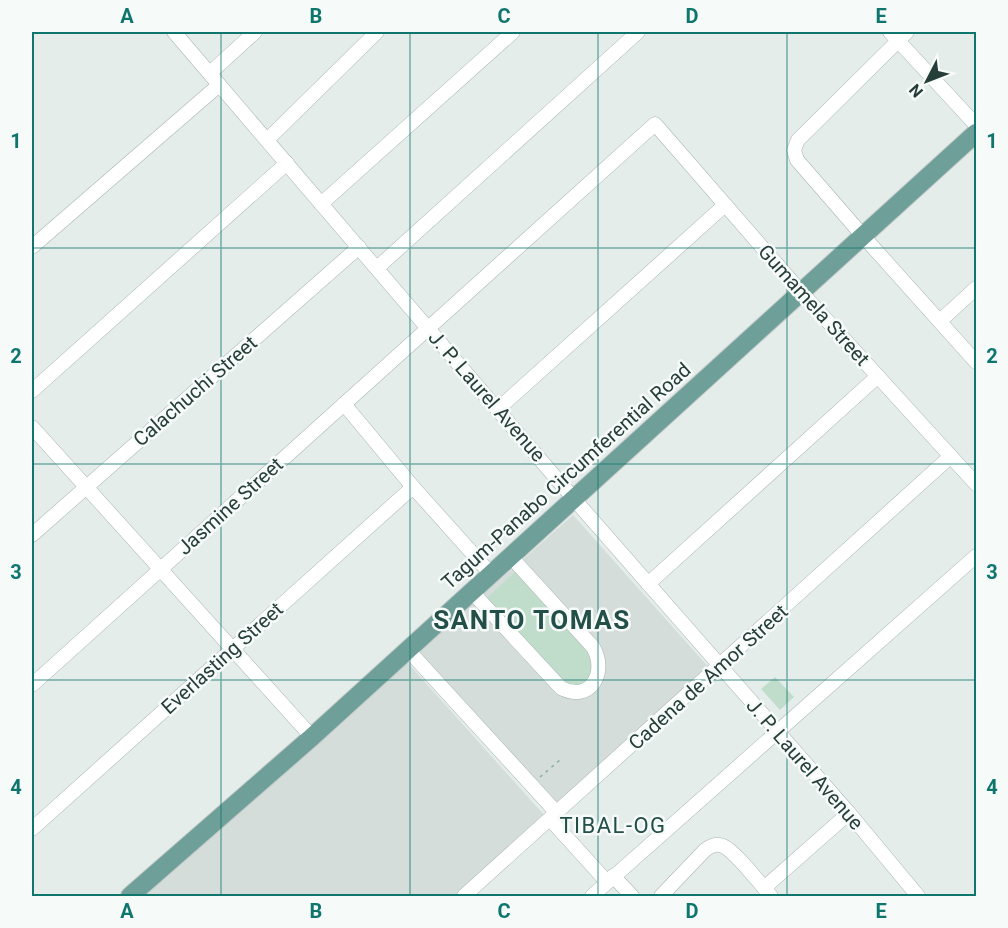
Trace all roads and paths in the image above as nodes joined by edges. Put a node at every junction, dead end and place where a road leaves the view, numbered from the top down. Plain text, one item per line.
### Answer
1 (174, 32) edge
2 (255, 32) edge
3 (377, 32) edge
4 (513, 32) edge
5 (638, 32) edge
6 (898, 34) edge
7 (210, 74) junction
8 (219, 85) junction
9 (655, 124) joint
10 (976, 125) edge
11 (976, 133) edge
12 (267, 140) junction
13 (287, 163) junction
14 (321, 204) junction
15 (725, 206) junction
16 (863, 236) junction
17 (32, 247) edge
18 (359, 247) junction
19 (377, 268) junction
20 (976, 288) edge
21 (801, 292) junction
22 (940, 321) junction
23 (429, 329) junction
24 (976, 362) edge
25 (878, 376) junction
26 (32, 392) edge
27 (344, 404) junction
28 (498, 409) junction
29 (32, 427) edge
30 (951, 456) junction
31 (976, 484) edge
32 (87, 487) junction
33 (413, 487) junction
34 (574, 499) junction
35 (32, 535) edge
36 (976, 556) edge
37 (511, 557) junction
38 (161, 568) junction
39 (491, 574) junction
40 (648, 584) junction
41 (472, 592) junction
42 (234, 650) junction
43 (408, 650) junction
44 (720, 666) junction
45 (32, 685) edge
46 (778, 732) junction
47 (312, 737) junction
48 (560, 760) dead end
49 (531, 785) junction
50 (849, 813) junction
51 (554, 816) junction
52 (32, 829) edge
53 (610, 879) junction
54 (767, 892) edge
55 (130, 897) edge
56 (464, 897) edge
57 (592, 897) edge
58 (632, 897) edge
59 (661, 897) edge
60 (918, 897) edge

1 - 7 street, J. P. Laurel Avenue
2 - 7 street
3 - 12 street
4 - 14 street
5 - 19 street
6 - 10 street
6 - 16 street
7 - 8 street, J. P. Laurel Avenue
8 - 12 street, J. P. Laurel Avenue
8 - 17 street
9 - 15 street, Gumamela Street
9 - 23 street, Jasmine Street
11 - 16 main road, Tagum-Panabo Circumferential Road
12 - 13 street, J. P. Laurel Avenue
13 - 14 street, J. P. Laurel Avenue
13 - 26 street
14 - 18 street, J. P. Laurel Avenue
15 - 21 street, Gumamela Street
15 - 28 street
16 - 21 main road, Tagum-Panabo Circumferential Road
16 - 22 street
18 - 19 street, J. P. Laurel Avenue
18 - 32 street, Calachuchi Street
19 - 23 street, J. P. Laurel Avenue
20 - 22 street
21 - 25 street, Gumamela Street
21 - 34 main road, Tagum-Panabo Circumferential Road
22 - 24 street
23 - 27 street, Jasmine Street
23 - 28 street, J. P. Laurel Avenue
25 - 30 street, Gumamela Street
25 - 40 street
27 - 33 street
27 - 38 street, Jasmine Street
28 - 34 street, J. P. Laurel Avenue
29 - 32 street
30 - 31 street, Gumamela Street
30 - 44 street, Cadena de Amor Street
32 - 35 street, Calachuchi Street
32 - 38 street
33 - 39 street
33 - 42 street, Everlasting Street
34 - 37 main road, Tagum-Panabo Circumferential Road
34 - 40 street, J. P. Laurel Avenue
36 - 46 street
37 - 39 main road, Tagum-Panabo Circumferential Road
37 - 41 street
38 - 42 street
38 - 45 street, Jasmine Street
39 - 41 main road, Tagum-Panabo Circumferential Road
40 - 44 street, J. P. Laurel Avenue
41 - 43 main road, Tagum-Panabo Circumferential Road
42 - 47 street
42 - 52 street, Everlasting Street
43 - 47 main road, Tagum-Panabo Circumferential Road
43 - 49 street
44 - 46 street, J. P. Laurel Avenue
44 - 51 street, Cadena de Amor Street
46 - 50 street, J. P. Laurel Avenue
46 - 53 street
47 - 55 main road, Tagum-Panabo Circumferential Road
48 - 49 path
49 - 51 street
50 - 54 street
50 - 60 street, J. P. Laurel Avenue
51 - 53 street
51 - 56 street, Cadena de Amor Street
53 - 57 street
53 - 58 street
54 - 59 street

